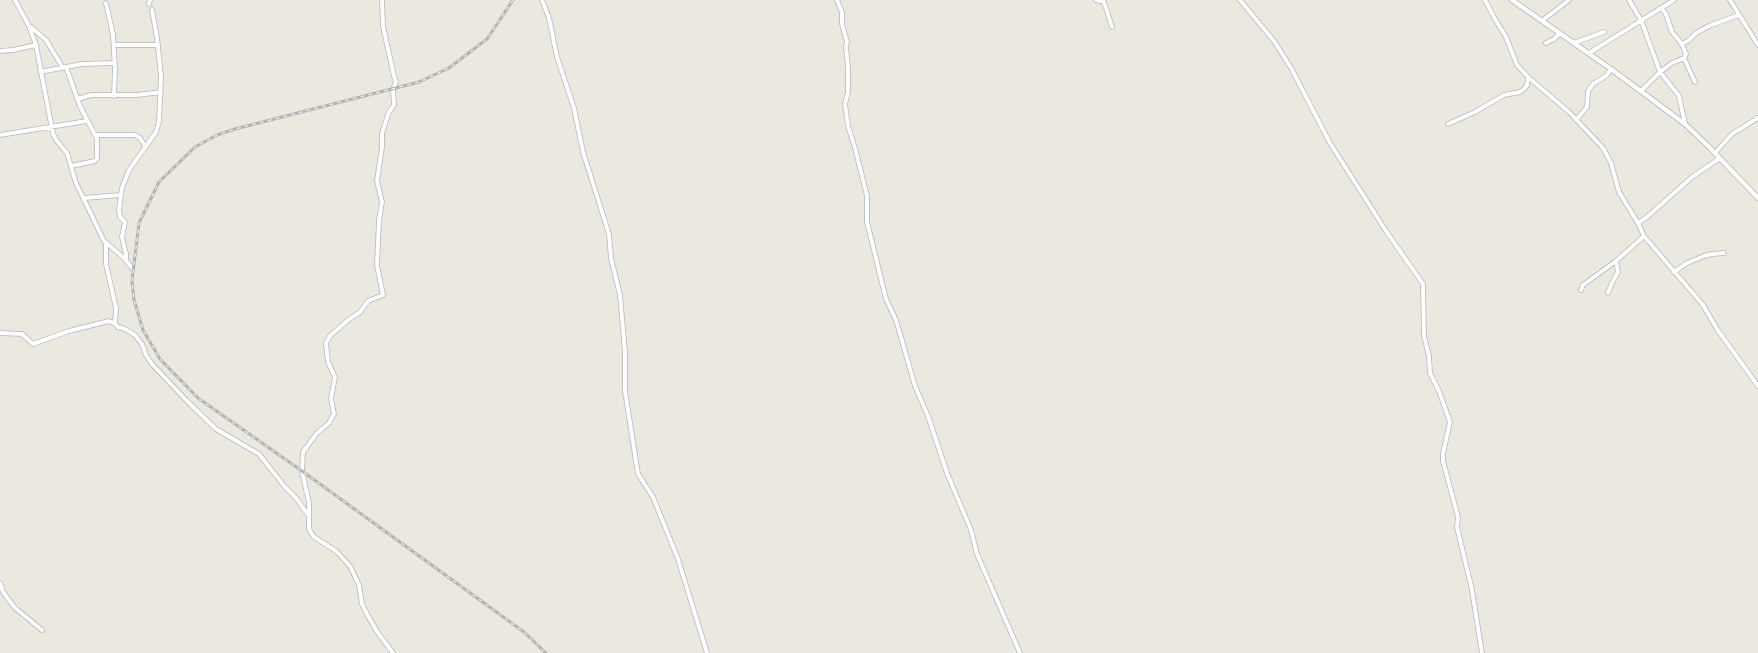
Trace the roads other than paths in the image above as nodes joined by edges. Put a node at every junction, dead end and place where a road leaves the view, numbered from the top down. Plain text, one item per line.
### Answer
1 (15, 0) edge
2 (382, 0) edge
3 (542, 0) edge
4 (837, 0) edge
5 (1096, 0) edge
6 (1240, 0) edge
7 (1486, 0) edge
8 (1512, 0) edge
9 (1569, 0) edge
10 (1629, 0) edge
11 (1674, 0) edge
12 (1730, 0) edge
13 (106, 3) dead end
14 (1661, 8) junction
15 (152, 10) dead end
16 (1739, 16) junction
17 (1543, 20) junction
18 (1641, 20) junction
19 (29, 26) junction
20 (1112, 27) dead end
21 (1560, 32) junction
22 (1604, 32) dead end
23 (1756, 39) edge
24 (1546, 43) dead end
25 (1574, 43) junction
26 (1682, 44) junction
27 (114, 45) junction
28 (121, 45) junction
29 (158, 45) junction
30 (1758, 45) edge
31 (36, 46) junction
32 (0, 51) edge
33 (114, 53) junction
34 (1589, 54) junction
35 (1684, 58) junction
36 (114, 63) junction
37 (64, 68) junction
38 (1611, 69) junction
39 (40, 72) junction
40 (1660, 72) junction
41 (1528, 77) junction
42 (1695, 82) dead end
43 (1641, 91) junction
44 (161, 92) junction
45 (114, 96) junction
46 (78, 99) junction
47 (1758, 118) edge
48 (1576, 120) junction
49 (87, 121) junction
50 (1448, 124) dead end
51 (1684, 124) junction
52 (51, 128) junction
53 (95, 135) junction
54 (0, 136) edge
55 (145, 146) junction
56 (1715, 153) junction
57 (1720, 158) junction
58 (72, 166) junction
59 (121, 195) junction
60 (84, 198) junction
61 (1758, 198) edge
62 (1638, 223) junction
63 (1644, 236) junction
64 (106, 243) junction
65 (1724, 252) dead end
66 (126, 260) junction
67 (1616, 261) junction
68 (132, 268) dead end
69 (1674, 272) junction
70 (1581, 290) dead end
71 (1608, 293) dead end
72 (115, 324) junction
73 (0, 333) edge
74 (1758, 386) edge
75 (309, 516) junction
76 (0, 583) edge
77 (42, 630) dead end
78 (392, 653) edge
79 (708, 653) edge
80 (1020, 653) edge
81 (1482, 653) edge

1 - 19 street
2 - 75 street
3 - 79 street
4 - 80 street
5 - 20 street
6 - 81 street
7 - 41 street
8 - 17 street
9 - 17 street
10 - 18 street
11 - 14 street
12 - 16 street
13 - 27 street
14 - 18 street
14 - 26 street
15 - 29 street
16 - 23 street
16 - 26 street
17 - 21 street
18 - 34 street
18 - 40 street
19 - 31 street
19 - 37 street
21 - 24 street
21 - 25 street
22 - 25 street
23 - 30 street
25 - 34 street
26 - 35 street
27 - 28 street
27 - 33 street
28 - 29 street
28 - 33 street
29 - 44 street
31 - 32 street
31 - 39 street
33 - 36 street
34 - 38 street
35 - 40 street
35 - 42 street
36 - 37 street
36 - 45 street
37 - 39 street
37 - 46 street
38 - 43 street
38 - 48 street
39 - 52 street
40 - 43 street
40 - 51 street
41 - 48 street
41 - 50 street
43 - 51 street
44 - 45 street
44 - 55 street
45 - 46 street
46 - 49 street
47 - 56 street
48 - 62 street
49 - 52 street
49 - 53 street
51 - 56 street
52 - 54 street
52 - 58 street
53 - 55 street
53 - 58 street
55 - 59 street
56 - 57 street
57 - 61 street
57 - 62 street
58 - 60 street
59 - 60 street
59 - 66 street
60 - 64 street
62 - 63 street
63 - 67 street
63 - 69 street
64 - 66 street
64 - 72 street
65 - 69 street
66 - 68 street
67 - 70 street
67 - 71 street
69 - 74 street
72 - 73 street
72 - 75 street
75 - 78 street
76 - 77 street

